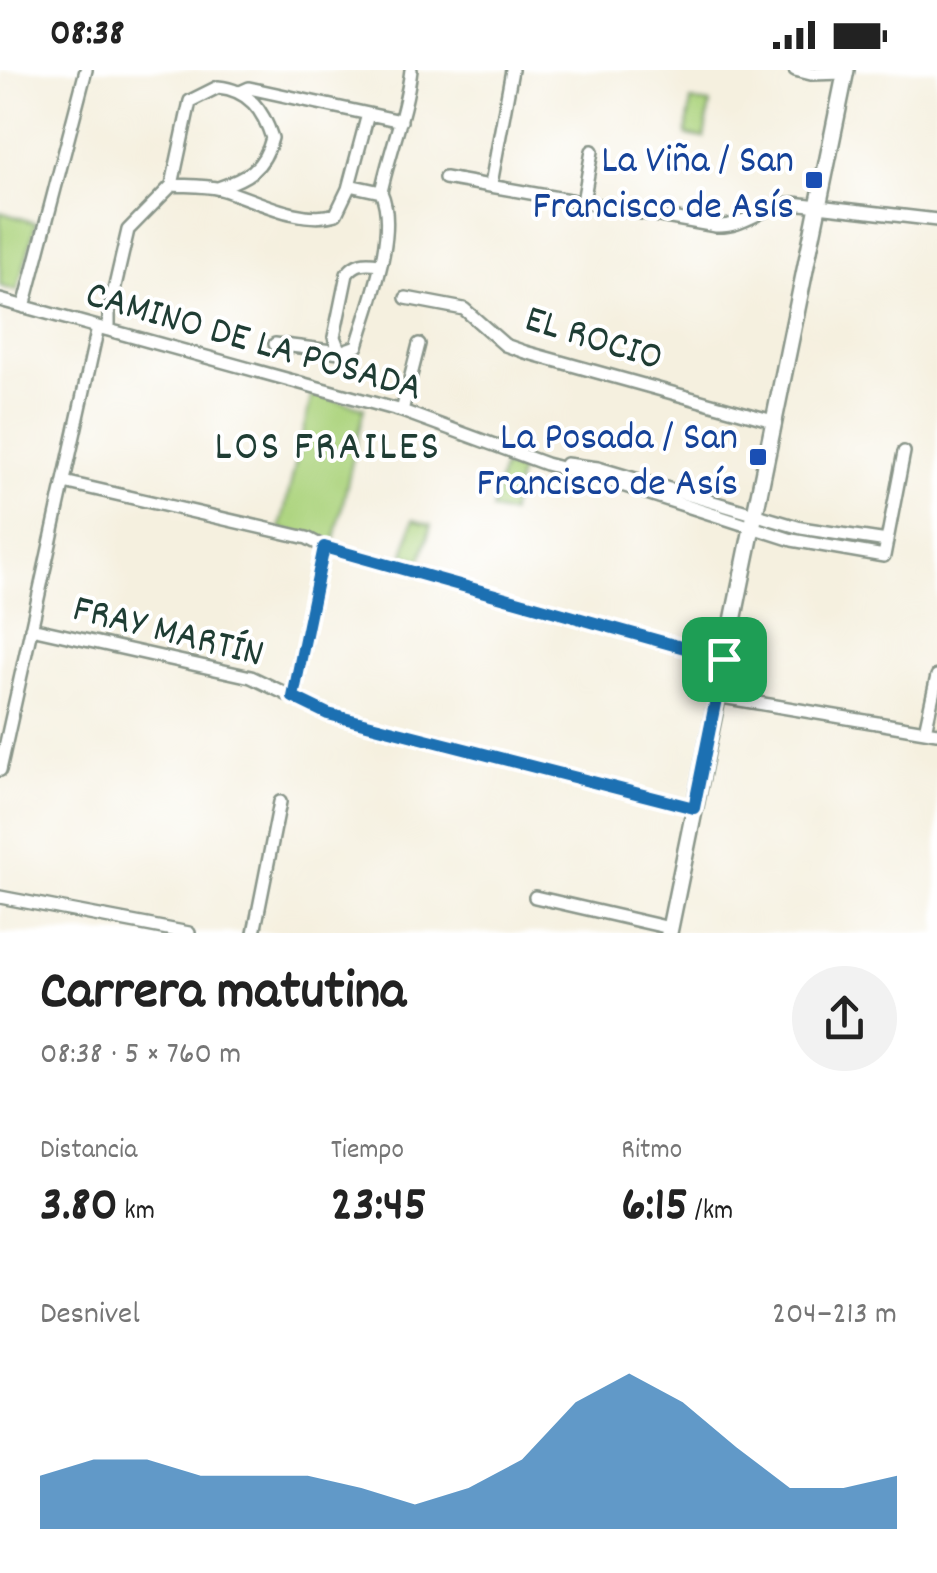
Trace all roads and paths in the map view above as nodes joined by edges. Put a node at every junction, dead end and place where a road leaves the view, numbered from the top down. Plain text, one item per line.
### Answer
1 (86, 70) edge
2 (412, 70) edge
3 (512, 70) edge
4 (795, 70) edge
5 (840, 71) edge
6 (240, 92) junction
7 (368, 114) junction
8 (402, 121) junction
9 (592, 151) dead end
10 (444, 178) dead end
11 (490, 184) junction
12 (172, 185) junction
13 (350, 185) junction
14 (218, 188) junction
15 (381, 192) junction
16 (583, 202) junction
17 (818, 206) junction
18 (937, 220) edge
19 (379, 264) junction
20 (406, 298) dead end
21 (0, 300) edge
22 (24, 307) junction
23 (104, 328) junction
24 (275, 344) dead end
25 (419, 344) dead end
26 (340, 352) junction
27 (402, 411) junction
28 (773, 421) junction
29 (904, 452) dead end
30 (64, 482) junction
31 (752, 520) junction
32 (887, 541) junction
33 (324, 547) junction
34 (32, 628) junction
35 (724, 659) junction
36 (937, 676) edge
37 (716, 696) junction
38 (293, 697) junction
39 (931, 732) edge
40 (0, 770) edge
41 (280, 802) dead end
42 (694, 808) junction
43 (0, 897) edge
44 (536, 897) dead end
45 (670, 930) edge
46 (186, 933) edge
47 (254, 933) edge

1 - 22 street
2 - 8 street
3 - 11 street
4 - 5 street
5 - 17 main road
6 - 7 street
6 - 12 street
6 - 14 street
7 - 8 street
7 - 13 street
8 - 15 street
9 - 16 street
10 - 11 street
11 - 16 street
12 - 14 street
12 - 23 street
13 - 14 street
13 - 15 street
15 - 19 street
16 - 17 street
17 - 18 street
17 - 28 main road
19 - 26 street
19 - 26 street
20 - 28 street, EL ROCIO
21 - 22 street, CAMINO DE LA POSADA
22 - 23 street, CAMINO DE LA POSADA
23 - 27 street, CAMINO DE LA POSADA
23 - 30 street
24 - 26 street
25 - 27 street
27 - 31 street, CAMINO DE LA POSADA
28 - 31 main road
29 - 32 street, CAMINO DE LA POSADA
30 - 33 street
30 - 34 street
31 - 32 street, CAMINO DE LA POSADA
31 - 32 street, CAMINO DE LA POSADA
31 - 35 main road
33 - 35 street
33 - 38 street
34 - 38 street, FRAY MARTÍN
34 - 40 street
35 - 37 main road
36 - 39 street
37 - 39 street
37 - 42 main road
38 - 42 street, FRAY MARTÍN
41 - 47 street
42 - 45 main road
43 - 46 street
44 - 45 street

